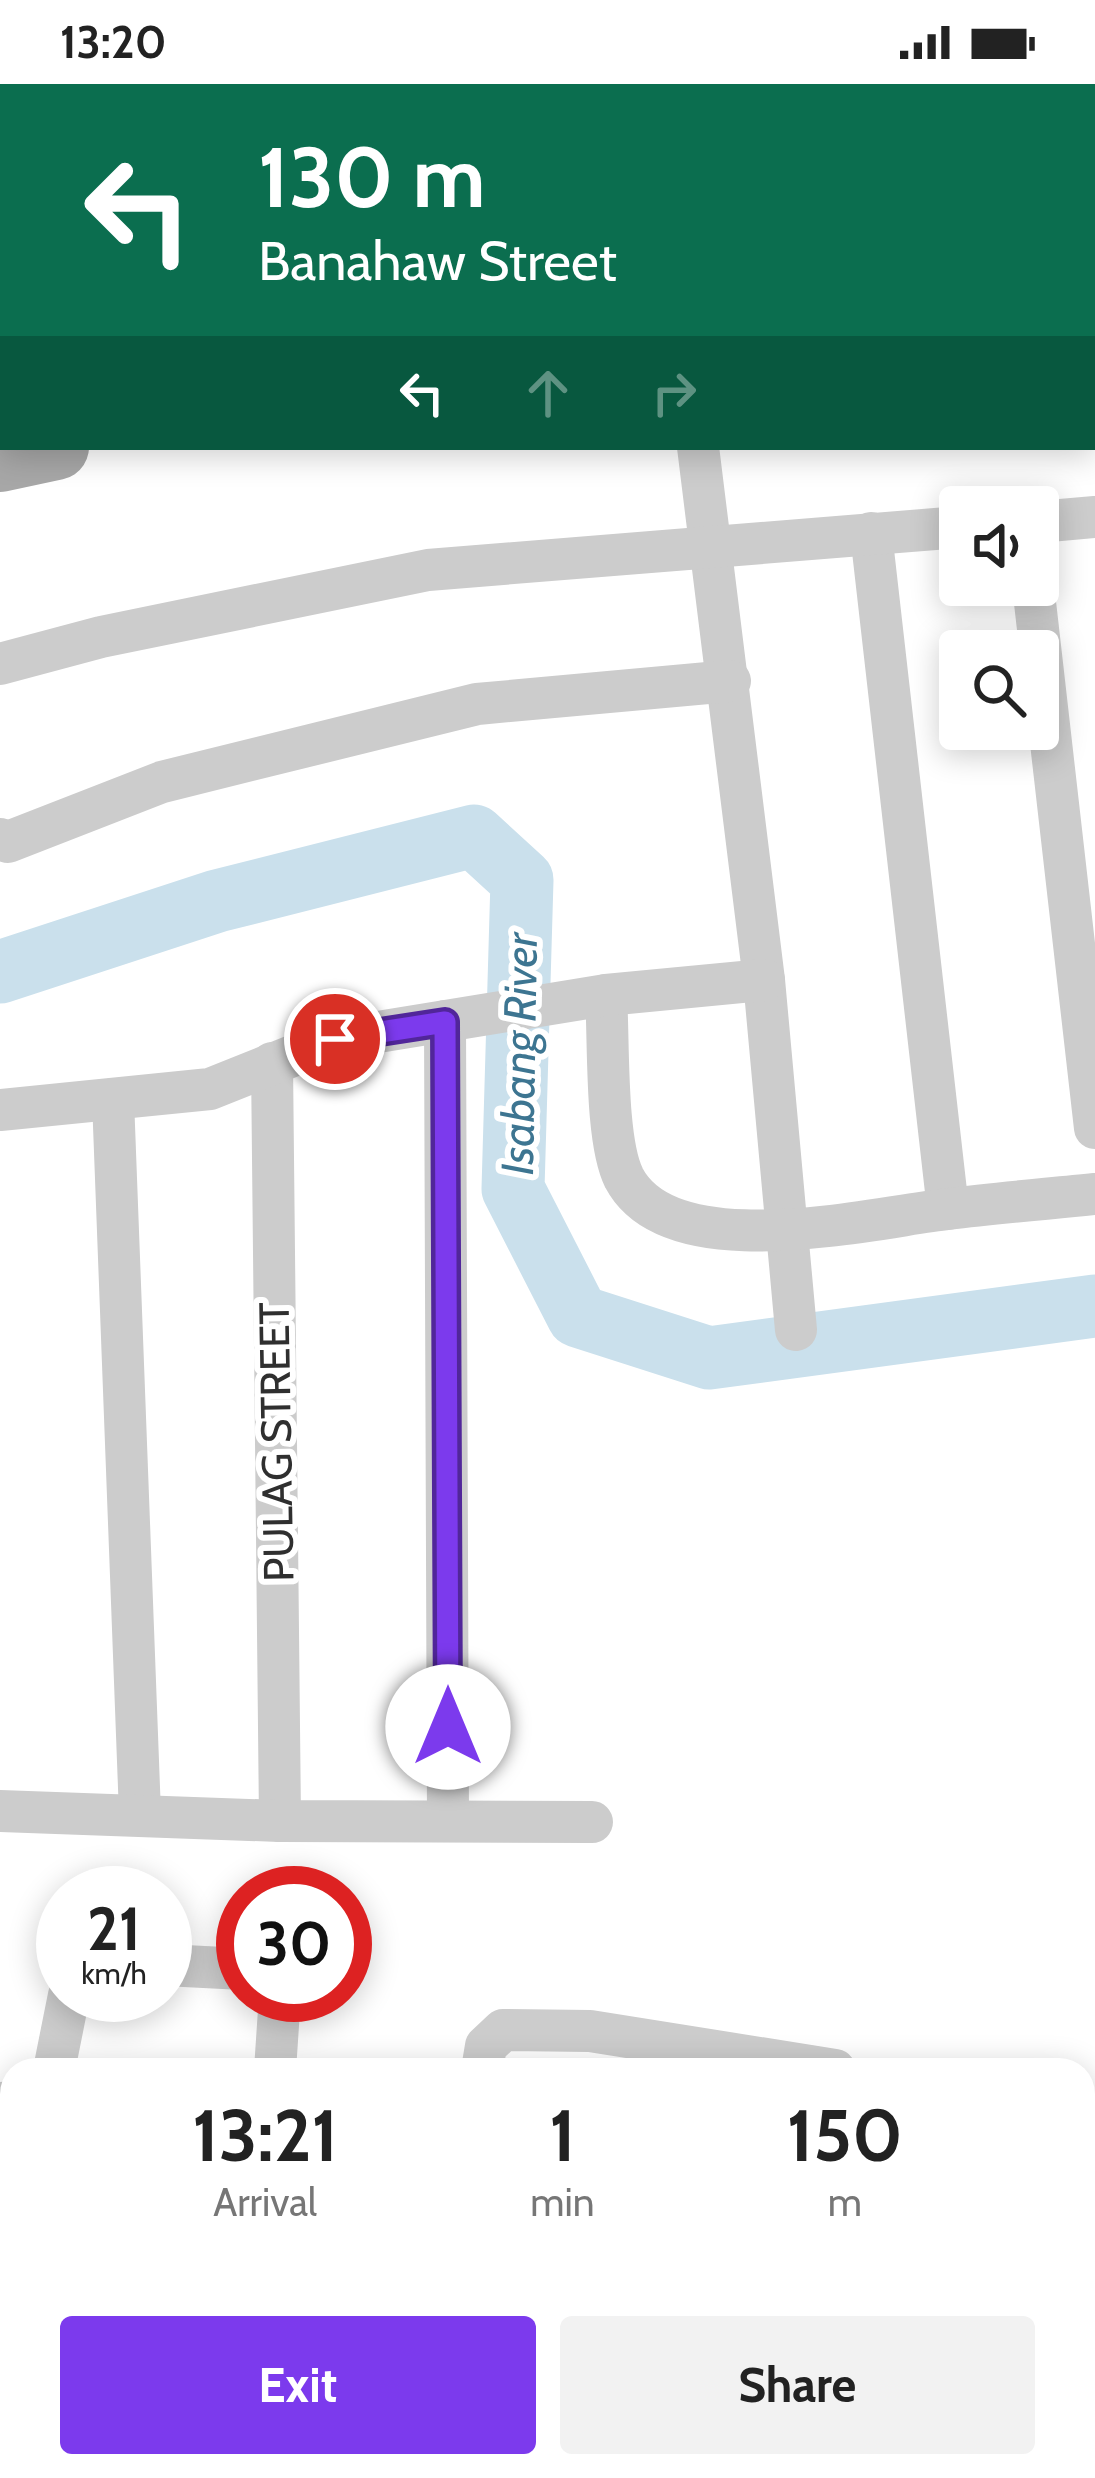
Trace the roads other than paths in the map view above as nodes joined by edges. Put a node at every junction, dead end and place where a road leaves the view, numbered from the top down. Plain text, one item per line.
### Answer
1 (42, 450) edge
2 (698, 450) edge
3 (0, 459) edge
4 (1095, 517) edge
5 (1059, 520) edge
6 (939, 528) edge
7 (872, 533) junction
8 (710, 545) junction
9 (1035, 606) edge
10 (0, 664) edge
11 (730, 681) junction
12 (0, 839) edge
13 (764, 980) junction
14 (591, 997) junction
15 (445, 1022) junction
16 (272, 1064) junction
17 (112, 1099) junction
18 (0, 1110) edge
19 (1095, 1128) edge
20 (1095, 1194) edge
21 (948, 1209) junction
22 (787, 1230) junction
23 (796, 1330) dead end
24 (0, 1811) edge
25 (140, 1814) junction
26 (280, 1821) junction
27 (448, 1821) junction
28 (592, 1822) dead end
29 (64, 2022) edge
30 (278, 2022) edge
31 (584, 2050) edge
32 (56, 2058) edge
33 (276, 2058) edge
34 (484, 2058) edge
35 (691, 2058) edge

1 - 3 main road
2 - 8 street
4 - 5 street
6 - 7 street
7 - 8 street
7 - 21 street
8 - 10 street
8 - 11 street
9 - 19 street
11 - 12 street
11 - 13 street
13 - 14 street
13 - 22 street
14 - 15 street
14 - 22 street
15 - 16 street
15 - 27 street
16 - 17 street
16 - 26 street, PULAG STREET
17 - 18 street
17 - 25 street
20 - 21 street
21 - 22 street
22 - 23 street
24 - 25 street
25 - 26 street
26 - 27 street
27 - 28 street
29 - 32 street
30 - 33 street
31 - 34 street
31 - 35 street

